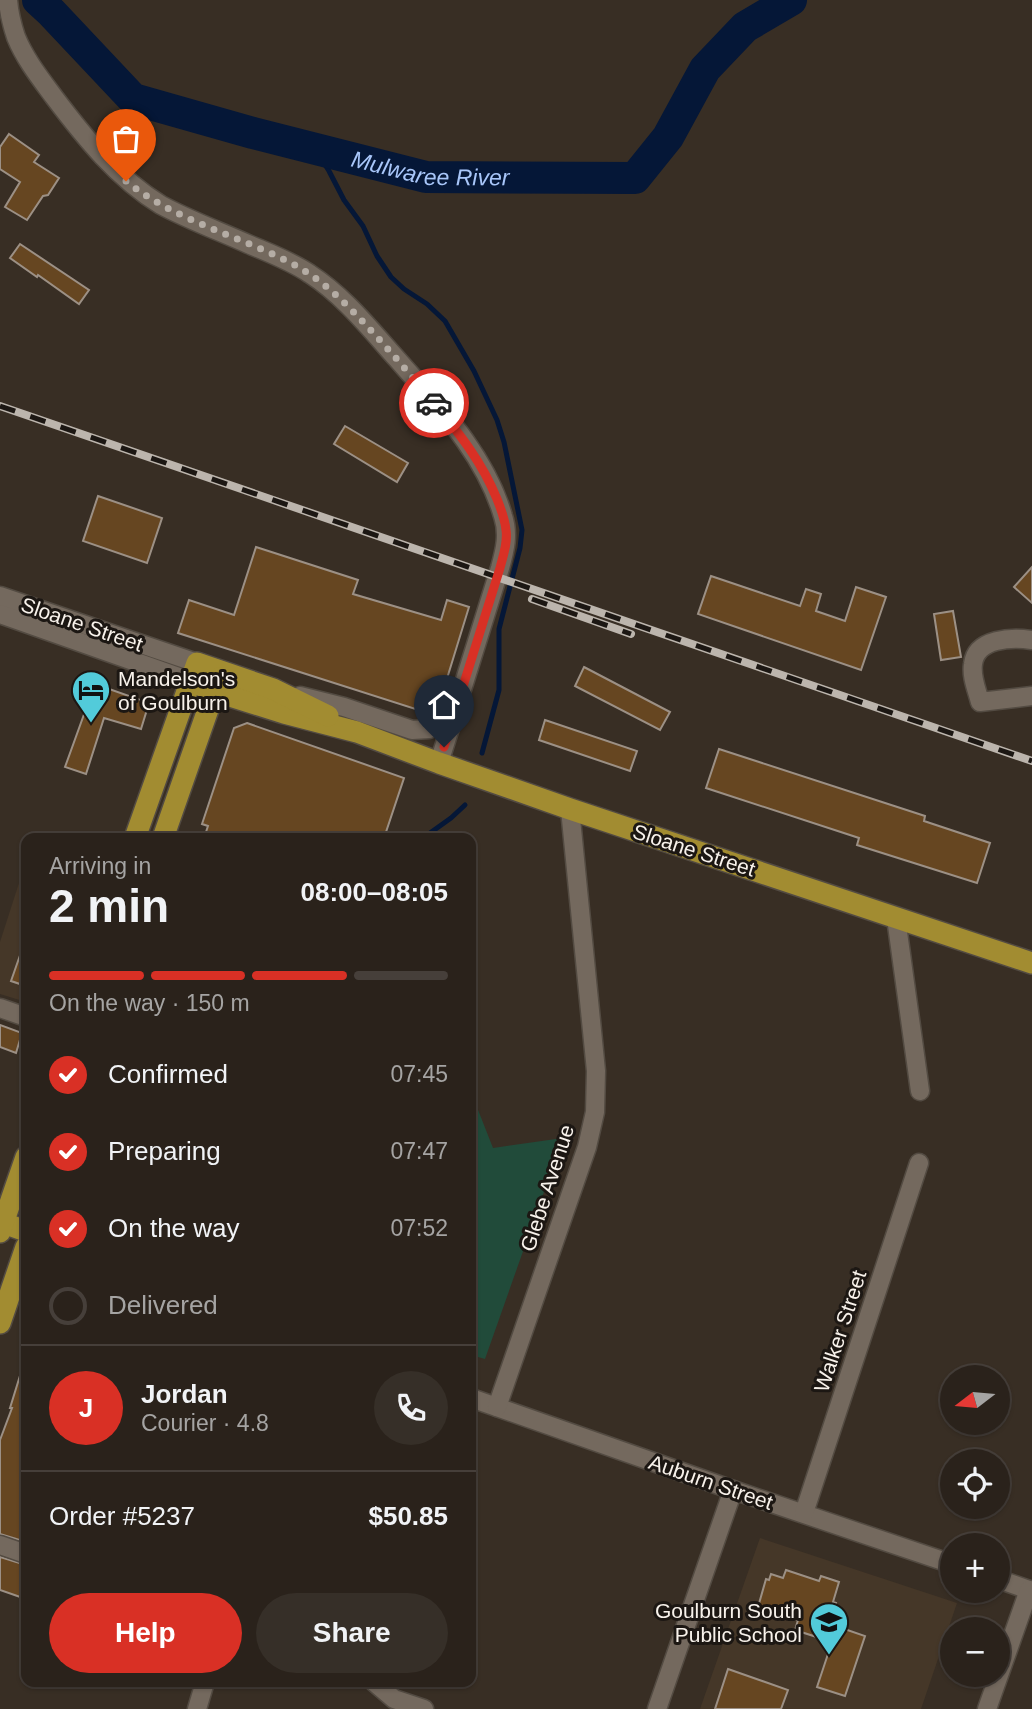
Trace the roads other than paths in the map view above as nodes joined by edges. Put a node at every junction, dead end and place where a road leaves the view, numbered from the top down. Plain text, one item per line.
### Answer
1 (8, 0) edge
2 (6, 24) edge
3 (0, 596) edge
4 (0, 614) edge
5 (1032, 640) edge
6 (193, 672) junction
7 (218, 681) junction
8 (273, 689) junction
9 (1032, 696) edge
10 (454, 714) junction
11 (357, 732) junction
12 (439, 763) junction
13 (570, 809) junction
14 (137, 833) edge
15 (165, 833) edge
16 (896, 918) junction
17 (1032, 963) edge
18 (0, 1008) edge
19 (21, 1015) edge
20 (920, 1091) dead end
21 (919, 1163) dead end
22 (21, 1171) edge
23 (1, 1226) edge
24 (21, 1230) edge
25 (0, 1246) edge
26 (21, 1252) edge
27 (21, 1264) edge
28 (0, 1323) edge
29 (476, 1400) edge
30 (497, 1407) junction
31 (733, 1490) junction
32 (804, 1513) junction
33 (0, 1545) edge
34 (21, 1553) edge
35 (940, 1560) edge
36 (1010, 1583) edge
37 (1030, 1590) edge
38 (204, 1687) edge
39 (380, 1687) edge
40 (197, 1709) edge
41 (424, 1709) edge
42 (657, 1709) edge
43 (987, 1709) edge

1 - 2 street
2 - 10 street
3 - 6 street, Sloane Street
4 - 6 street, Sloane Street
5 - 9 street
6 - 7 main road, Sloane Street
6 - 14 main road
7 - 8 main road, Sloane Street
7 - 11 main road, Sloane Street
7 - 15 main road
8 - 10 street
8 - 11 main road, Sloane Street
10 - 12 street
11 - 12 main road, Sloane Street
12 - 13 main road, Sloane Street
13 - 16 main road, Sloane Street
13 - 30 street, Glebe Avenue
16 - 17 main road, Sloane Street
16 - 20 street
18 - 19 street
21 - 32 street, Walker Street
22 - 23 main road
23 - 24 main road
25 - 26 main road
27 - 28 main road
29 - 30 street, Auburn Street
30 - 31 street, Auburn Street
31 - 32 street, Auburn Street
31 - 42 street
32 - 35 street, Auburn Street
33 - 34 street
36 - 37 street
37 - 43 street
38 - 40 street
39 - 41 street

